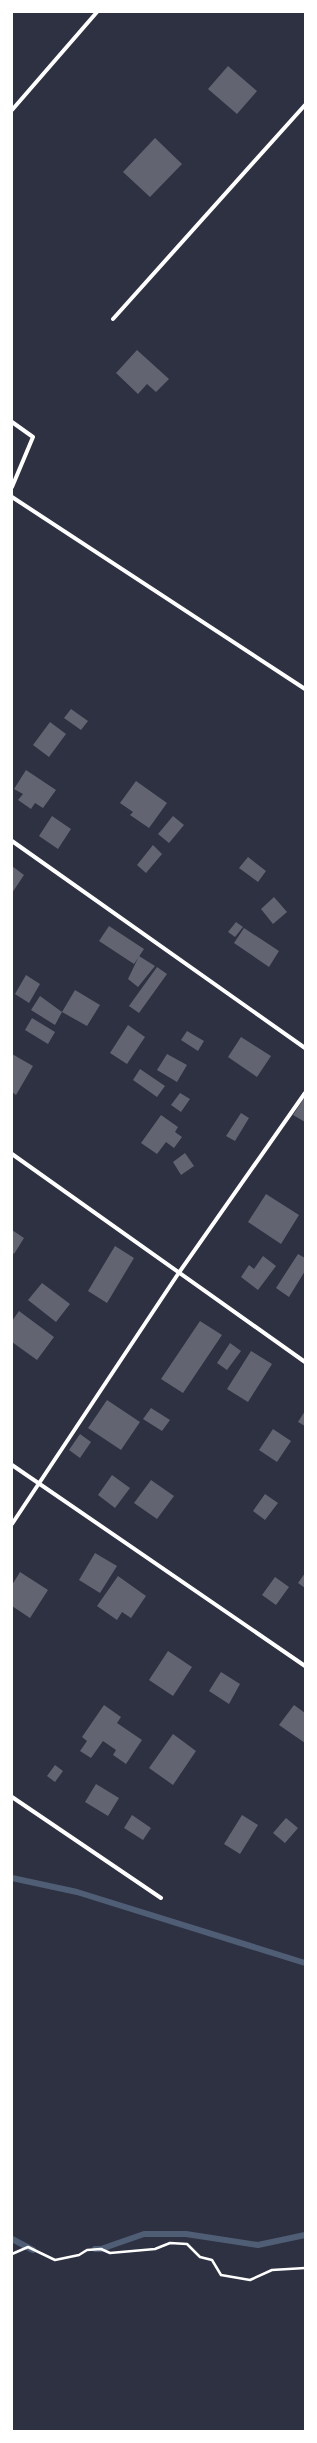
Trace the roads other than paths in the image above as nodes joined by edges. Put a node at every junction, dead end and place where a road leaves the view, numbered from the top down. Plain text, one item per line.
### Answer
1 (97, 12) edge
2 (305, 105) edge
3 (12, 110) edge
4 (113, 318) dead end
5 (12, 422) edge
6 (12, 486) edge
7 (12, 497) edge
8 (305, 689) edge
9 (12, 841) edge
10 (305, 1048) edge
11 (305, 1093) edge
12 (12, 1154) edge
13 (178, 1274) junction
14 (305, 1362) edge
15 (12, 1465) edge
16 (38, 1484) junction
17 (12, 1524) edge
18 (305, 1666) edge
19 (12, 1797) edge
20 (161, 1898) dead end

1 - 3 street
2 - 4 street
5 - 6 street
7 - 8 street
9 - 10 street
11 - 13 street
12 - 13 street
13 - 14 street
13 - 16 street
15 - 16 street
16 - 17 street
16 - 18 street
19 - 20 street

